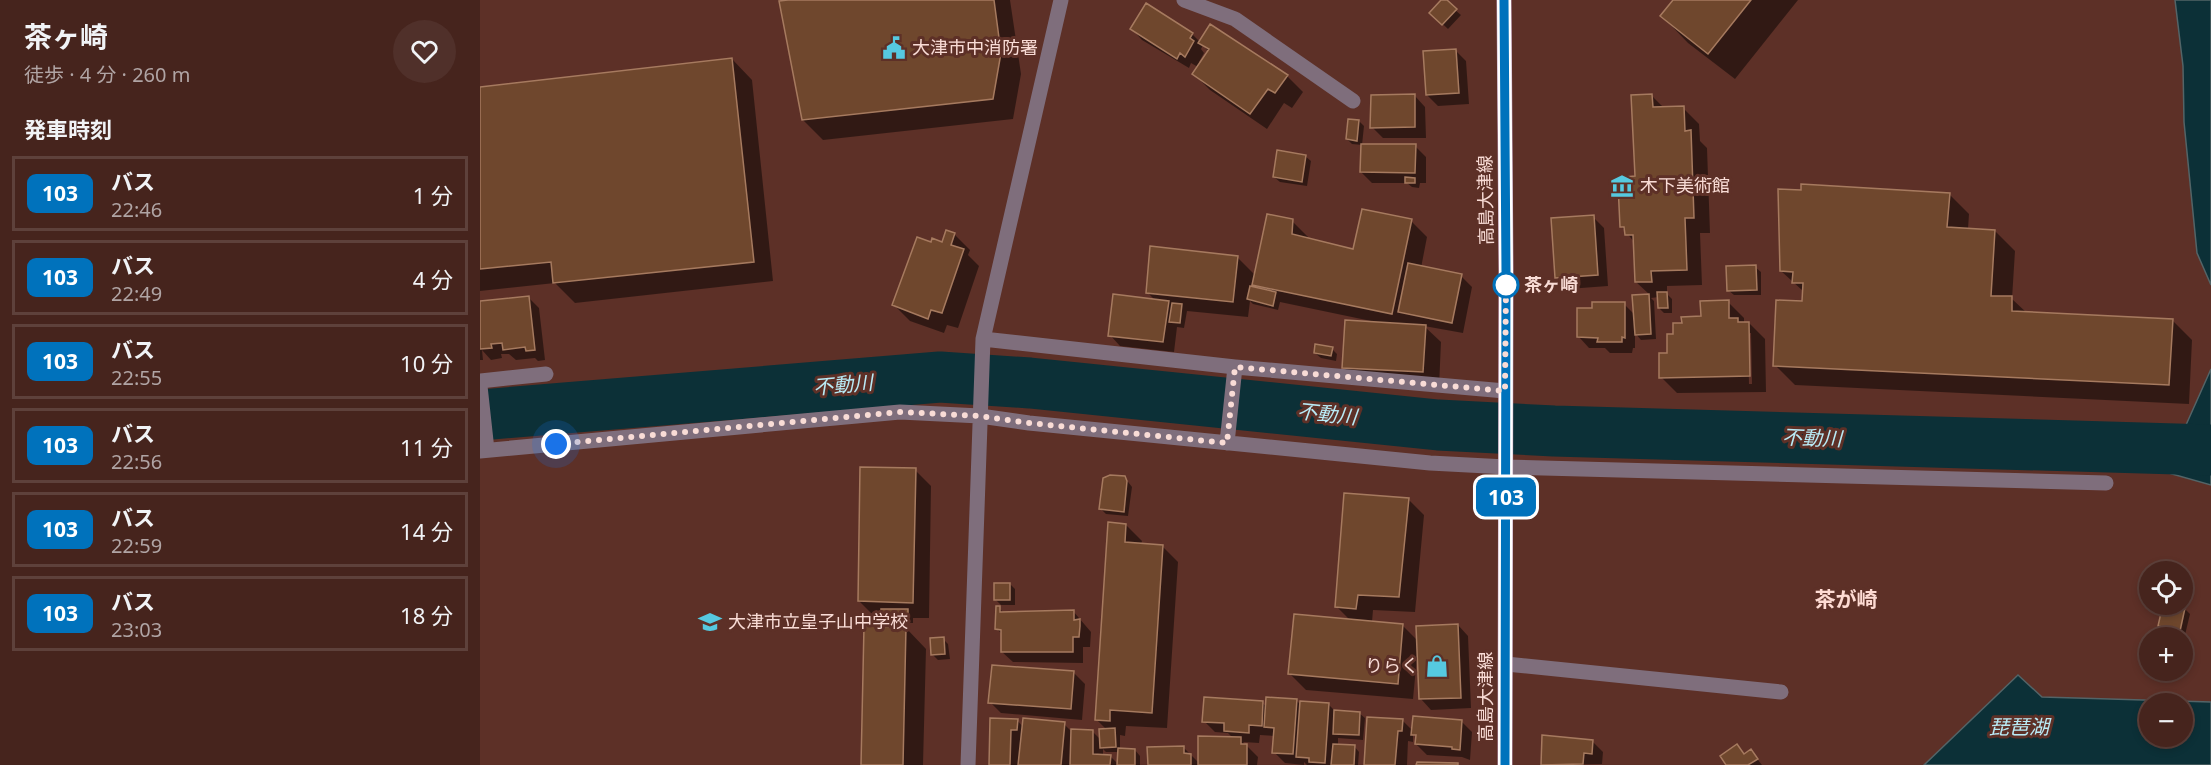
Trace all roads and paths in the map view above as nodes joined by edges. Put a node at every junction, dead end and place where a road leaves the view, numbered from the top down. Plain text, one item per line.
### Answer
1 (1061, 0) edge
2 (1184, 0) edge
3 (1504, 0) edge
4 (1353, 101) dead end
5 (983, 345) junction
6 (1235, 373) junction
7 (546, 374) dead end
8 (480, 381) edge
9 (480, 386) edge
10 (1505, 395) junction
11 (980, 409) junction
12 (1228, 436) junction
13 (483, 450) edge
14 (1506, 467) junction
15 (2106, 483) dead end
16 (1506, 664) junction
17 (1781, 692) dead end
18 (968, 765) edge
19 (1505, 765) edge

1 - 5 street
2 - 4 street
3 - 10 main road, 高島大津線
5 - 6 street
5 - 11 street
6 - 10 street
6 - 12 street
7 - 8 street
9 - 13 street
10 - 14 main road, 高島大津線
11 - 12 street
11 - 13 street
11 - 18 street
12 - 14 street
14 - 15 street
14 - 16 main road, 高島大津線
16 - 17 street
16 - 19 main road, 高島大津線

